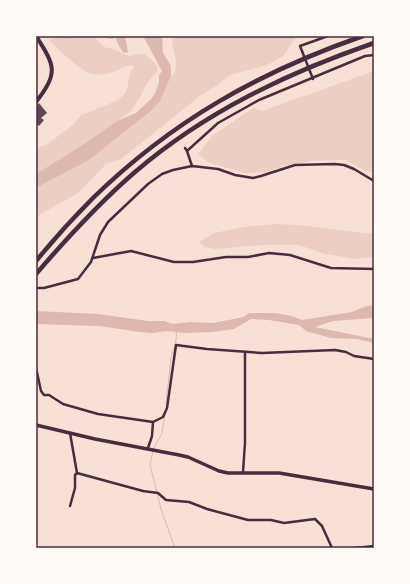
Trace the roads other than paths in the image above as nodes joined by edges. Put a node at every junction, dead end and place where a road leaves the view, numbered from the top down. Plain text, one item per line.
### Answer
1 (36, 36) edge
2 (328, 36) edge
3 (363, 36) edge
4 (374, 43) edge
5 (374, 55) edge
6 (312, 77) junction
7 (36, 102) edge
8 (185, 148) dead end
9 (187, 151) junction
10 (192, 166) junction
11 (374, 181) edge
12 (93, 258) junction
13 (36, 261) edge
14 (374, 269) edge
15 (36, 274) edge
16 (36, 288) edge
17 (245, 352) junction
18 (374, 360) edge
19 (36, 368) edge
20 (153, 422) junction
21 (36, 426) edge
22 (70, 433) junction
23 (148, 448) junction
24 (243, 472) junction
25 (77, 473) junction
26 (374, 489) edge
27 (70, 506) dead end
28 (374, 546) edge
29 (332, 548) edge
30 (355, 548) edge

1 - 7 highway
2 - 6 street
3 - 13 highway
4 - 15 highway
5 - 6 street
6 - 9 street
8 - 9 street
9 - 10 street
10 - 11 street
10 - 12 street
12 - 14 street
12 - 16 street
17 - 18 street
17 - 20 street
17 - 24 street
19 - 20 street
20 - 23 street
21 - 22 main road
22 - 23 main road
22 - 25 street
23 - 24 main road
24 - 26 main road
25 - 27 street
25 - 29 street
28 - 30 street

